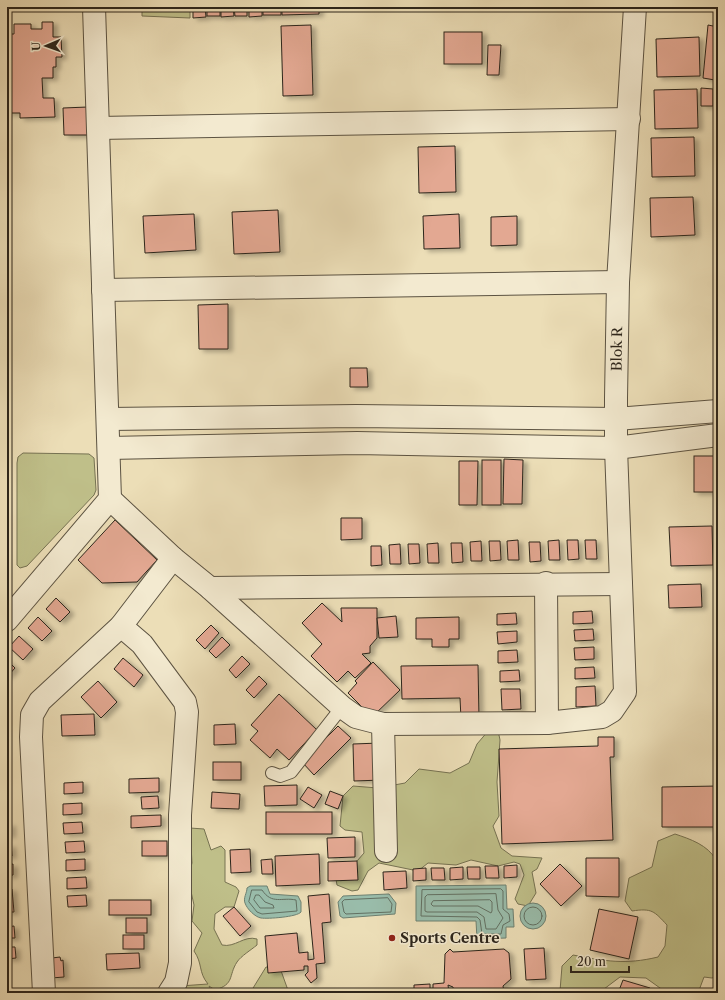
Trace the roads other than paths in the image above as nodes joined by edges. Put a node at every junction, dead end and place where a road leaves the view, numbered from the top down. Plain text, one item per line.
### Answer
1 (94, 7) edge
2 (635, 7) edge
3 (629, 119) junction
4 (98, 128) junction
5 (618, 282) junction
6 (103, 290) junction
7 (718, 411) edge
8 (356, 416) junction
9 (108, 419) junction
10 (616, 419) junction
11 (718, 435) edge
12 (357, 443) junction
13 (109, 448) junction
14 (616, 448) junction
15 (110, 499) junction
16 (173, 558) junction
17 (546, 583) junction
18 (621, 584) junction
19 (210, 588) junction
20 (7, 620) edge
21 (121, 626) junction
22 (342, 707) junction
23 (548, 723) junction
24 (382, 724) junction
25 (272, 773) dead end
26 (386, 851) dead end
27 (44, 993) edge
28 (169, 993) edge

1 - 4 street
2 - 3 street, Blok R
3 - 4 street
3 - 5 street, Blok R
4 - 6 street
5 - 6 street
5 - 10 street, Blok R
6 - 9 street
7 - 10 street
8 - 9 street
8 - 10 street
8 - 12 street
9 - 13 street
10 - 14 street, Blok R
11 - 14 street
12 - 13 street
12 - 14 street
13 - 15 street
14 - 18 street, Blok R
15 - 16 street
15 - 20 street
16 - 19 street
16 - 21 street
17 - 18 street
17 - 19 street
17 - 23 street
18 - 23 street, Blok R
19 - 22 street
21 - 27 street
21 - 28 street
22 - 24 street
22 - 25 lane
23 - 24 street
24 - 26 street

